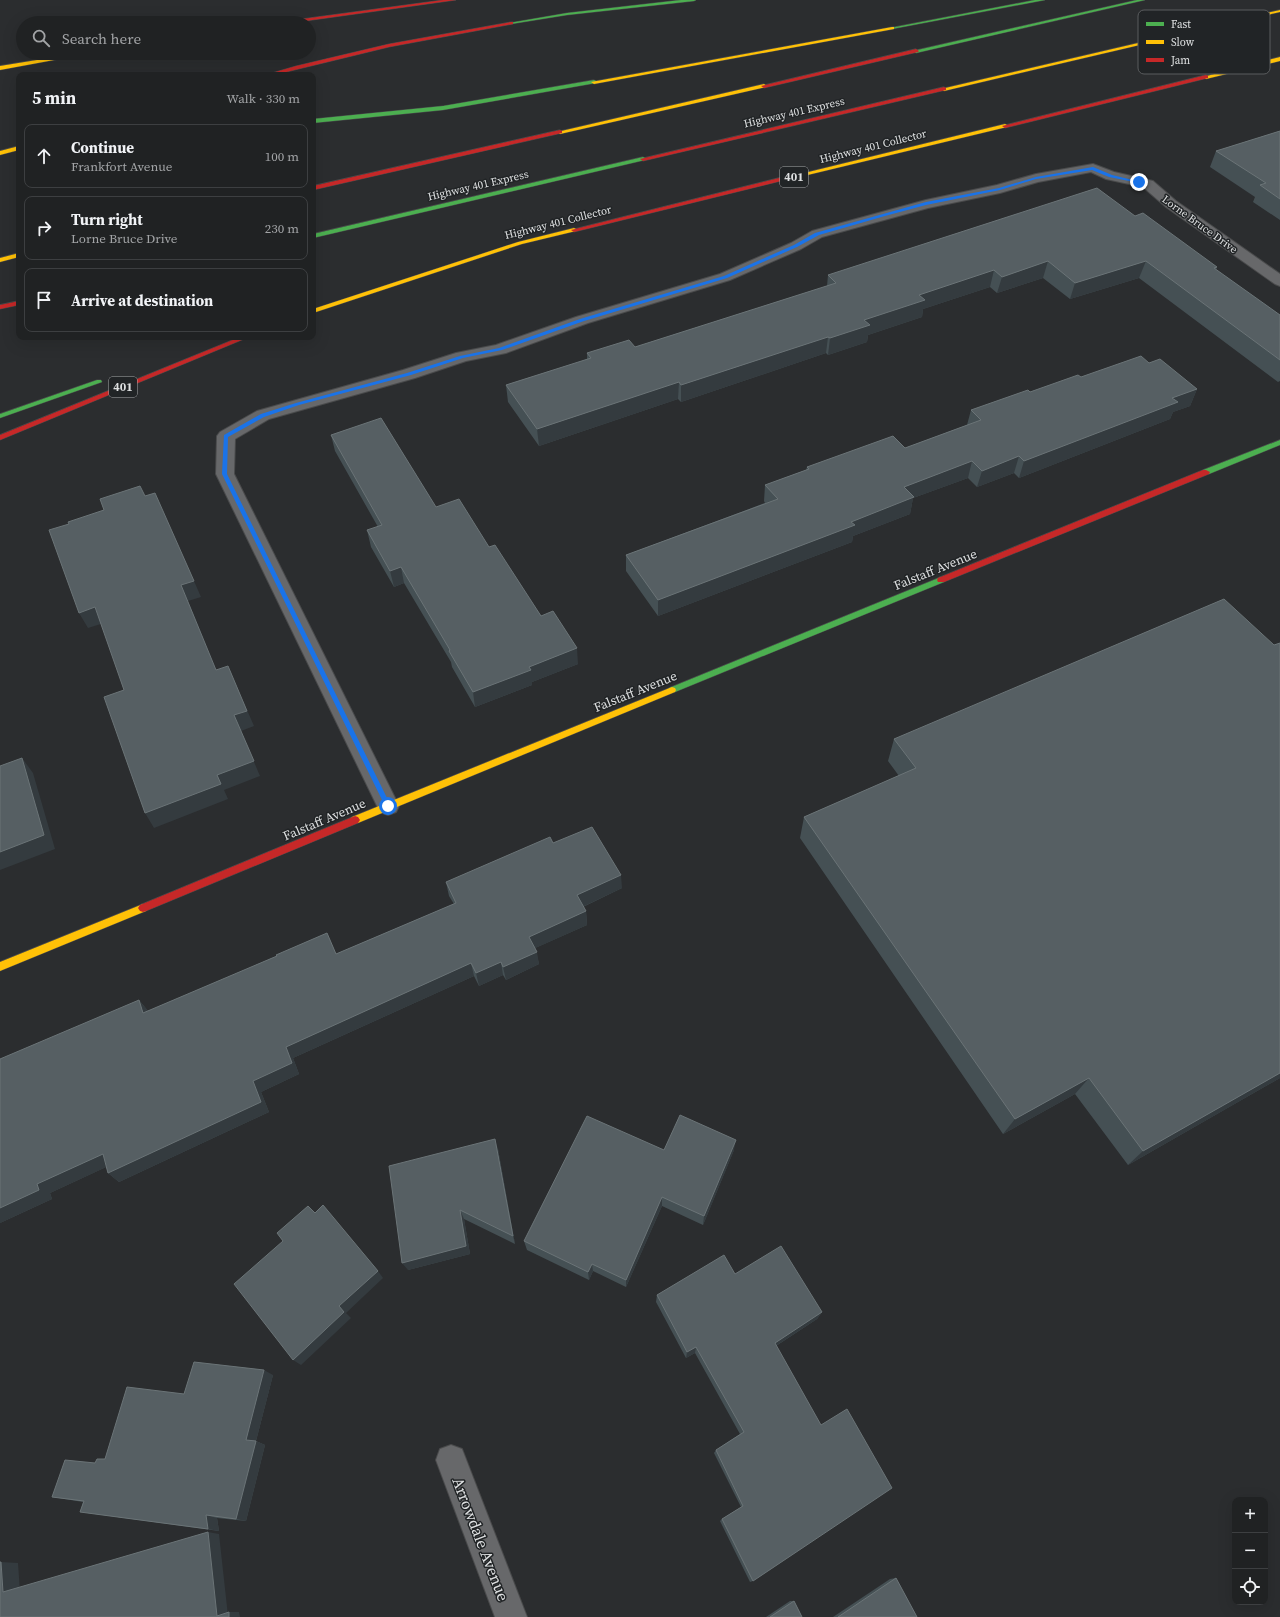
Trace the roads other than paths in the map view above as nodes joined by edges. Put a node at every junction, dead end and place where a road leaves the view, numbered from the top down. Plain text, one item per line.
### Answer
1 (454, 0) edge
2 (694, 0) edge
3 (1043, 0) edge
4 (1143, 0) edge
5 (1280, 12) edge
6 (1270, 14) edge
7 (316, 18) edge
8 (1138, 45) edge
9 (1280, 59) edge
10 (48, 60) edge
11 (1270, 61) edge
12 (0, 68) edge
13 (279, 72) edge
14 (1218, 74) edge
15 (316, 121) edge
16 (16, 147) edge
17 (0, 148) edge
18 (16, 148) edge
19 (0, 153) edge
20 (316, 187) edge
21 (316, 235) edge
22 (16, 256) edge
23 (0, 260) edge
24 (1280, 281) edge
25 (16, 304) edge
26 (0, 307) edge
27 (316, 309) edge
28 (225, 340) edge
29 (239, 340) edge
30 (166, 360) dead end
31 (106, 380) dead end
32 (0, 416) edge
33 (0, 438) edge
34 (1280, 442) edge
35 (388, 806) junction
36 (0, 967) edge
37 (451, 1460) dead end
38 (511, 1617) edge

1 - 7 main road
2 - 13 main road
3 - 15 main road
4 - 20 main road
5 - 6 main road, Highway 401 Express
8 - 21 main road, Highway 401 Express
9 - 11 main road, Highway 401 Collector / 401
10 - 12 main road
14 - 27 main road, Highway 401 Collector / 401
16 - 17 main road
18 - 19 main road
22 - 23 main road
24 - 35 street, Lorne Bruce Drive
25 - 26 main road
28 - 30 main road
29 - 33 main road, 401
31 - 32 main road
34 - 35 main road, Falstaff Avenue
35 - 36 main road, Falstaff Avenue
37 - 38 street, Arrowdale Avenue

